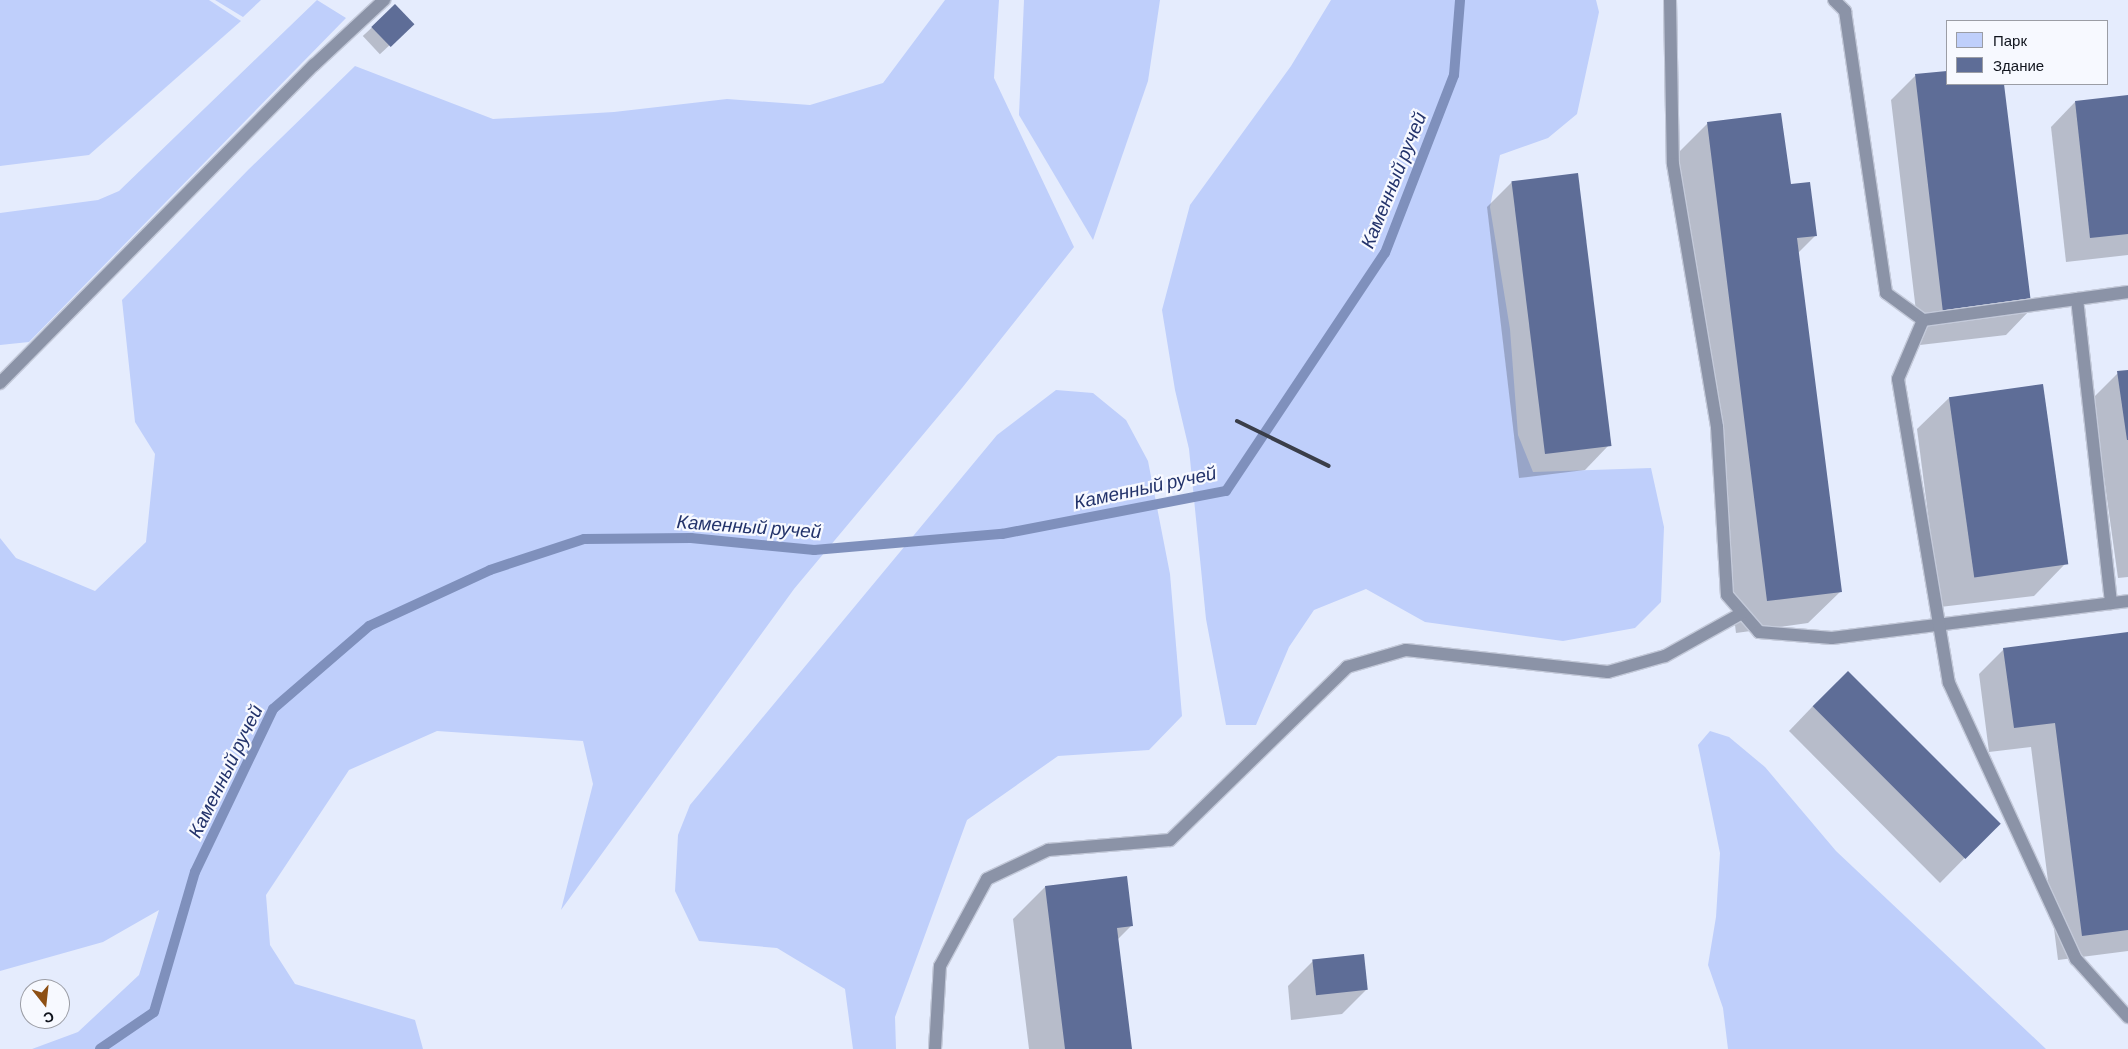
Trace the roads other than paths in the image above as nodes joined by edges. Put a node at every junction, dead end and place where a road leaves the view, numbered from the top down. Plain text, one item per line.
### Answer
1 (384, 0) edge
2 (1670, 0) edge
3 (1834, 0) edge
4 (2128, 292) edge
5 (2078, 299) junction
6 (1922, 320) junction
7 (0, 384) edge
8 (2128, 601) edge
9 (2111, 604) junction
10 (1742, 613) junction
11 (1939, 625) junction
12 (2128, 1017) edge
13 (935, 1049) edge

1 - 7 lane
2 - 10 lane
3 - 6 lane
4 - 5 lane
5 - 6 lane
5 - 9 lane
6 - 11 lane
8 - 9 lane
9 - 11 lane
10 - 11 lane
10 - 13 lane
11 - 12 lane

